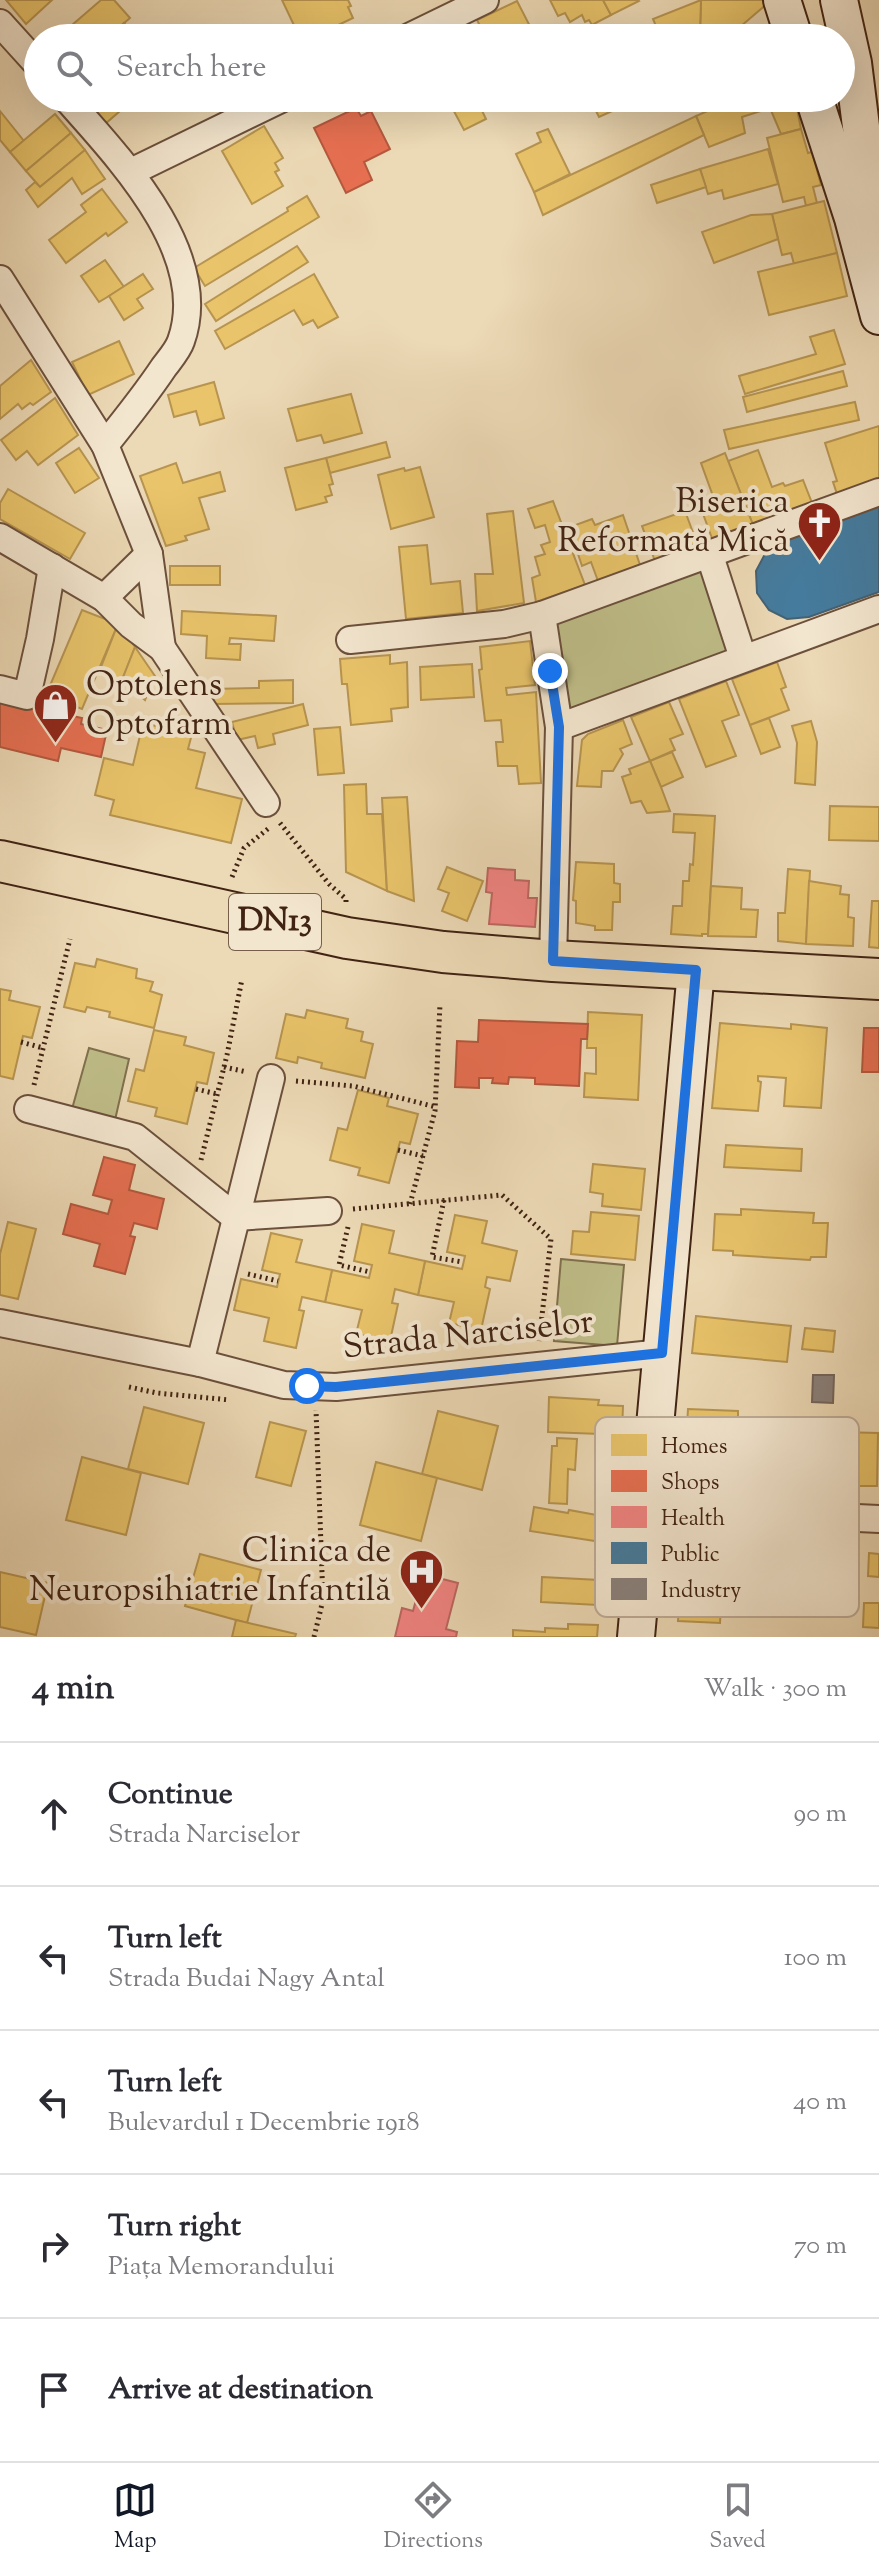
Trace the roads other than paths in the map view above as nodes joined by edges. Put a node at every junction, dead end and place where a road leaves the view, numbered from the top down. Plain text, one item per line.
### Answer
1 (485, 0) edge
2 (782, 0) edge
3 (790, 0) edge
4 (819, 0) edge
5 (839, 0) edge
6 (0, 23) edge
7 (436, 24) edge
8 (790, 24) edge
9 (844, 24) edge
10 (24, 50) edge
11 (855, 79) edge
12 (78, 112) edge
13 (254, 112) edge
14 (819, 112) edge
15 (131, 172) junction
16 (879, 270) edge
17 (0, 279) edge
18 (879, 316) edge
19 (105, 445) junction
20 (879, 492) edge
21 (0, 537) edge
22 (149, 554) junction
23 (710, 556) junction
24 (52, 567) junction
25 (104, 598) junction
26 (879, 609) edge
27 (542, 615) junction
28 (350, 640) dead end
29 (162, 648) junction
30 (743, 658) junction
31 (0, 689) edge
32 (559, 727) junction
33 (266, 803) road end
34 (0, 861) edge
35 (553, 961) junction
36 (696, 970) junction
37 (879, 979) edge
38 (271, 1078) road end
39 (30, 1099) road end
40 (340, 1210) road end
41 (235, 1217) junction
42 (0, 1323) edge
43 (662, 1353) junction
44 (200, 1363) junction
45 (656, 1417) edge
46 (859, 1518) edge
47 (879, 1519) edge
48 (638, 1617) edge
49 (636, 1637) edge

1 - 7 street
2 - 8 main road
3 - 4 main road
5 - 9 main road
6 - 10 street
11 - 16 main road
12 - 15 street
13 - 15 street
14 - 18 main road
15 - 19 street
17 - 19 street
19 - 22 street
20 - 23 street
21 - 24 street
22 - 25 street
22 - 29 street
23 - 27 street
23 - 30 street
24 - 25 street
24 - 31 street
25 - 29 street
26 - 30 street
27 - 28 street
27 - 32 street
29 - 33 street
30 - 32 street
32 - 35 street
34 - 35 main road, DN13
35 - 36 main road, DN13
36 - 37 main road, DN13
36 - 43 main road
38 - 41 street
39 - 41 street
40 - 41 street
41 - 44 street
42 - 44 street, Strada Narciselor
43 - 44 street, Strada Narciselor
43 - 45 main road
46 - 47 street
48 - 49 main road

